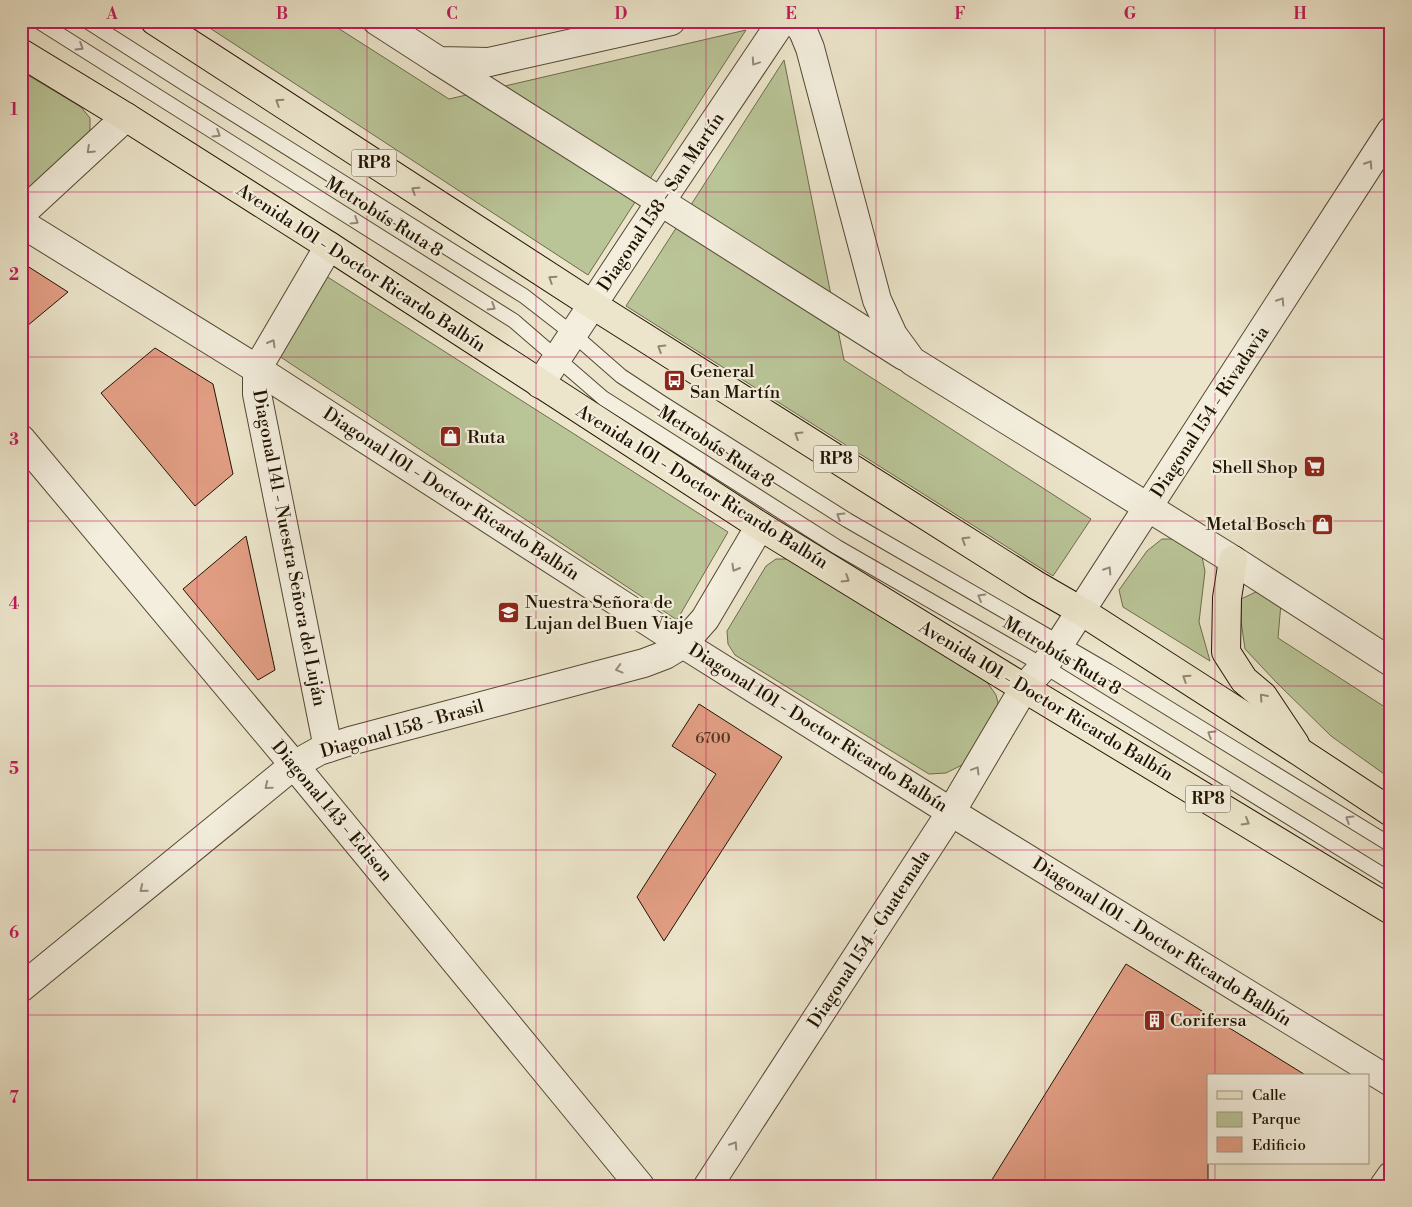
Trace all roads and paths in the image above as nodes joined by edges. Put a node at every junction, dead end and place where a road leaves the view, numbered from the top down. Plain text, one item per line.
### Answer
1 (38, 21) edge
2 (87, 21) edge
3 (156, 21) edge
4 (378, 21) edge
5 (671, 21) edge
6 (782, 21) edge
7 (795, 21) edge
8 (21, 53) edge
9 (438, 61) junction
10 (126, 117) junction
11 (1391, 131) edge
12 (661, 201) junction
13 (21, 214) edge
14 (21, 223) edge
15 (329, 246) junction
16 (592, 305) junction
17 (573, 334) junction
18 (556, 358) junction
19 (912, 361) junction
20 (257, 369) junction
21 (540, 384) junction
22 (21, 439) edge
23 (1149, 507) junction
24 (760, 526) junction
25 (1234, 560) junction
26 (1081, 611) junction
27 (1060, 643) junction
28 (683, 644) junction
29 (1391, 662) edge
30 (1044, 666) junction
31 (1024, 688) junction
32 (328, 748) junction
33 (1300, 752) junction
34 (294, 765) junction
35 (951, 812) junction
36 (1391, 812) edge
37 (1391, 845) edge
38 (1391, 880) edge
39 (1391, 910) edge
40 (21, 988) edge
41 (1391, 1082) edge
42 (1391, 1176) edge
43 (640, 1186) edge
44 (708, 1186) edge
45 (1384, 1186) edge

1 -> 18 lane, Metrobús Ruta 8
2 - 17 lane, Metrobús Ruta 8
16 -> 3 main road, RP8
4 - 9 street
5 - 9 street
6 -> 12 street, Diagonal 158 - San Martín
7 - 19 street
8 - 10 main road, Avenida 101 - Doctor Ricardo Balbín / RP8
9 - 12 street
10 -> 13 street
10 - 15 main road, Avenida 101 - Doctor Ricardo Balbín / RP8
23 -> 11 street, Diagonal 154 - Rivadavia
12 - 16 street, Diagonal 158 - San Martín
12 - 19 street
14 - 20 street, Diagonal 101 - Doctor Ricardo Balbín
20 -> 15 street, Diagonal 141 - Nuestra Señora del Luján
15 - 21 main road, Avenida 101 - Doctor Ricardo Balbín / RP8
16 - 17 street, Diagonal 158 - San Martín
26 -> 16 main road, RP8
17 - 18 street, Diagonal 158 - San Martín
27 -> 17 lane, Metrobús Ruta 8
18 - 21 street, Diagonal 158 - San Martín
18 - 30 lane, Metrobús Ruta 8
19 - 23 street
20 - 28 street, Diagonal 101 - Doctor Ricardo Balbín
20 - 32 street, Diagonal 141 - Nuestra Señora del Luján
21 - 24 main road, Avenida 101 - Doctor Ricardo Balbín / RP8
22 - 34 street, Diagonal 143 - Edison
23 - 25 street
26 -> 23 street, Diagonal 154 - Rivadavia
24 -> 28 street, Diagonal 158 - Brasil
24 -> 31 main road, Avenida 101 - Doctor Ricardo Balbín / RP8
25 - 29 street
33 -> 25 main road
26 - 27 street, Diagonal 154 - Rivadavia
33 -> 26 main road, RP8
27 - 30 street, Diagonal 154 - Rivadavia
37 -> 27 lane, Metrobús Ruta 8
28 -> 32 street, Diagonal 158 - Brasil
28 - 35 street, Diagonal 101 - Doctor Ricardo Balbín
30 - 31 street, Diagonal 154 - Rivadavia
30 - 38 lane, Metrobús Ruta 8
35 -> 31 street, Diagonal 154 - Guatemala
31 -> 39 main road, Avenida 101 - Doctor Ricardo Balbín / RP8
32 - 34 street, Diagonal 158 - Brasil
33 - 36 main road, RP8
34 -> 40 street, Diagonal 158 - Brasil
34 - 43 street, Diagonal 143 - Edison
35 - 41 street, Diagonal 101 - Doctor Ricardo Balbín
44 -> 35 street, Diagonal 154 - Guatemala
42 - 45 street

